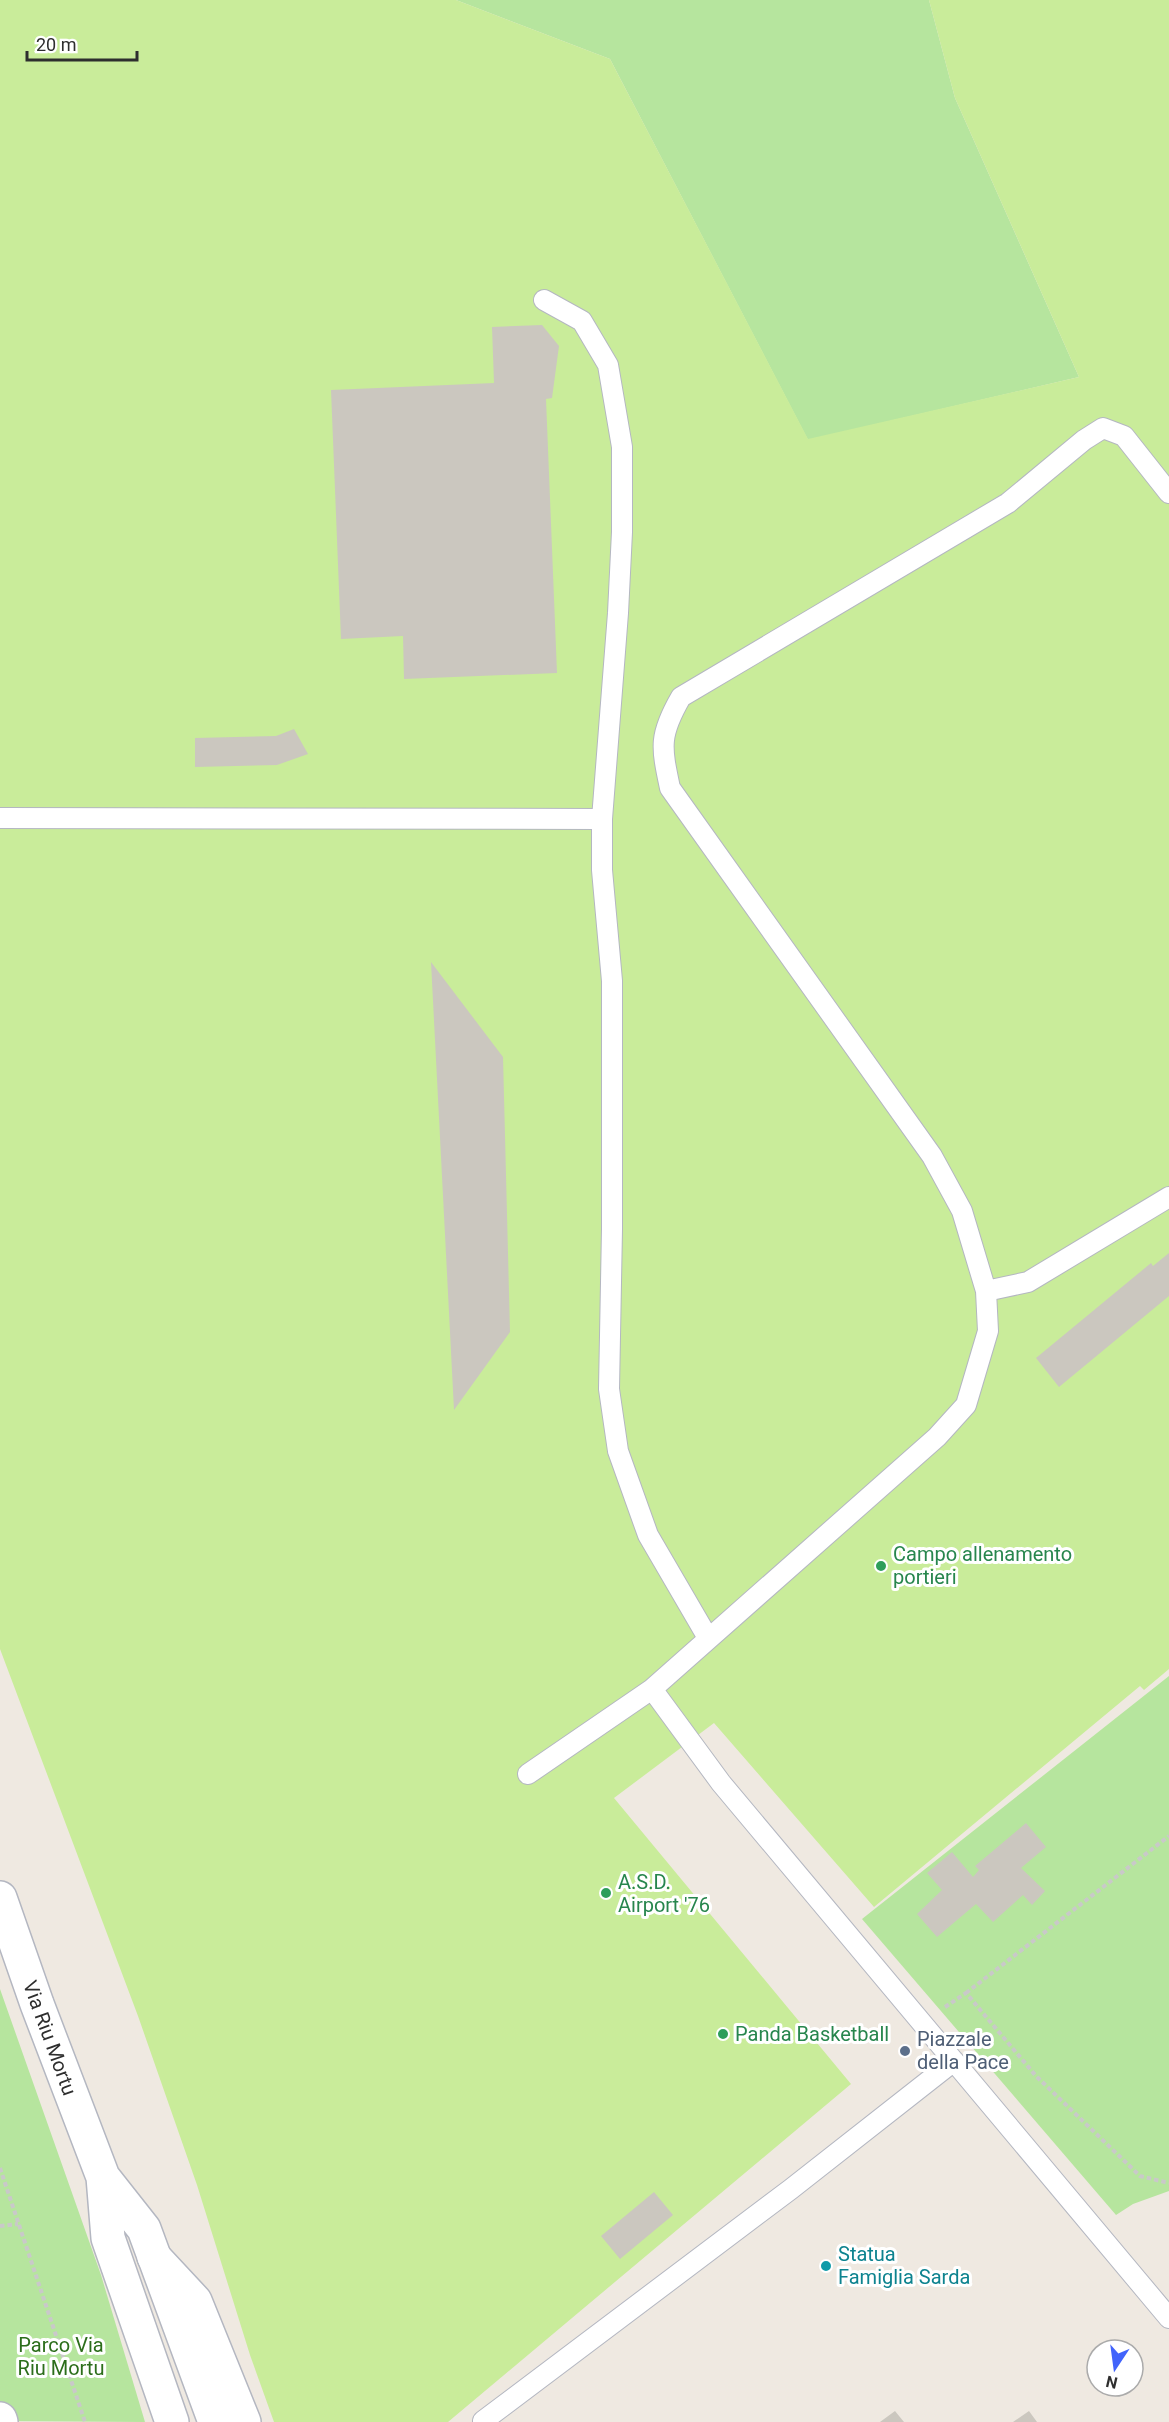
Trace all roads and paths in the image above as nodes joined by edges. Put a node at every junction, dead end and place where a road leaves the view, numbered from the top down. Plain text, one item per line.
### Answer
1 (544, 300) dead end
2 (1169, 492) edge
3 (0, 818) edge
4 (602, 819) junction
5 (1169, 1197) edge
6 (986, 1291) junction
7 (708, 1638) junction
8 (652, 1689) junction
9 (528, 1774) dead end
10 (1169, 1836) edge
11 (0, 1898) edge
12 (966, 1993) junction
13 (924, 2025) junction
14 (954, 2061) junction
15 (0, 2168) edge
16 (103, 2177) junction
17 (1169, 2184) edge
18 (18, 2224) junction
19 (0, 2226) edge
20 (154, 2257) junction
21 (1169, 2318) edge
22 (483, 2421) edge
23 (85, 2422) edge
24 (172, 2422) edge
25 (215, 2422) edge
26 (244, 2422) edge

1 - 4 lane
2 - 6 lane
3 - 4 lane
4 - 7 lane
5 - 6 lane
6 - 7 lane
7 - 8 lane
8 - 9 lane
8 - 13 lane
10 - 12 path
11 - 16 main road, Via Riu Mortu
12 - 13 path
12 - 17 path
13 - 14 lane
14 - 21 lane
14 - 22 lane
15 - 18 path
16 - 20 main road, Via Riu Mortu
16 - 24 main road, Via Riu Mortu
18 - 19 path
18 - 23 path
20 - 25 main road, Via Riu Mortu
20 - 26 main road, Via Riu Mortu

